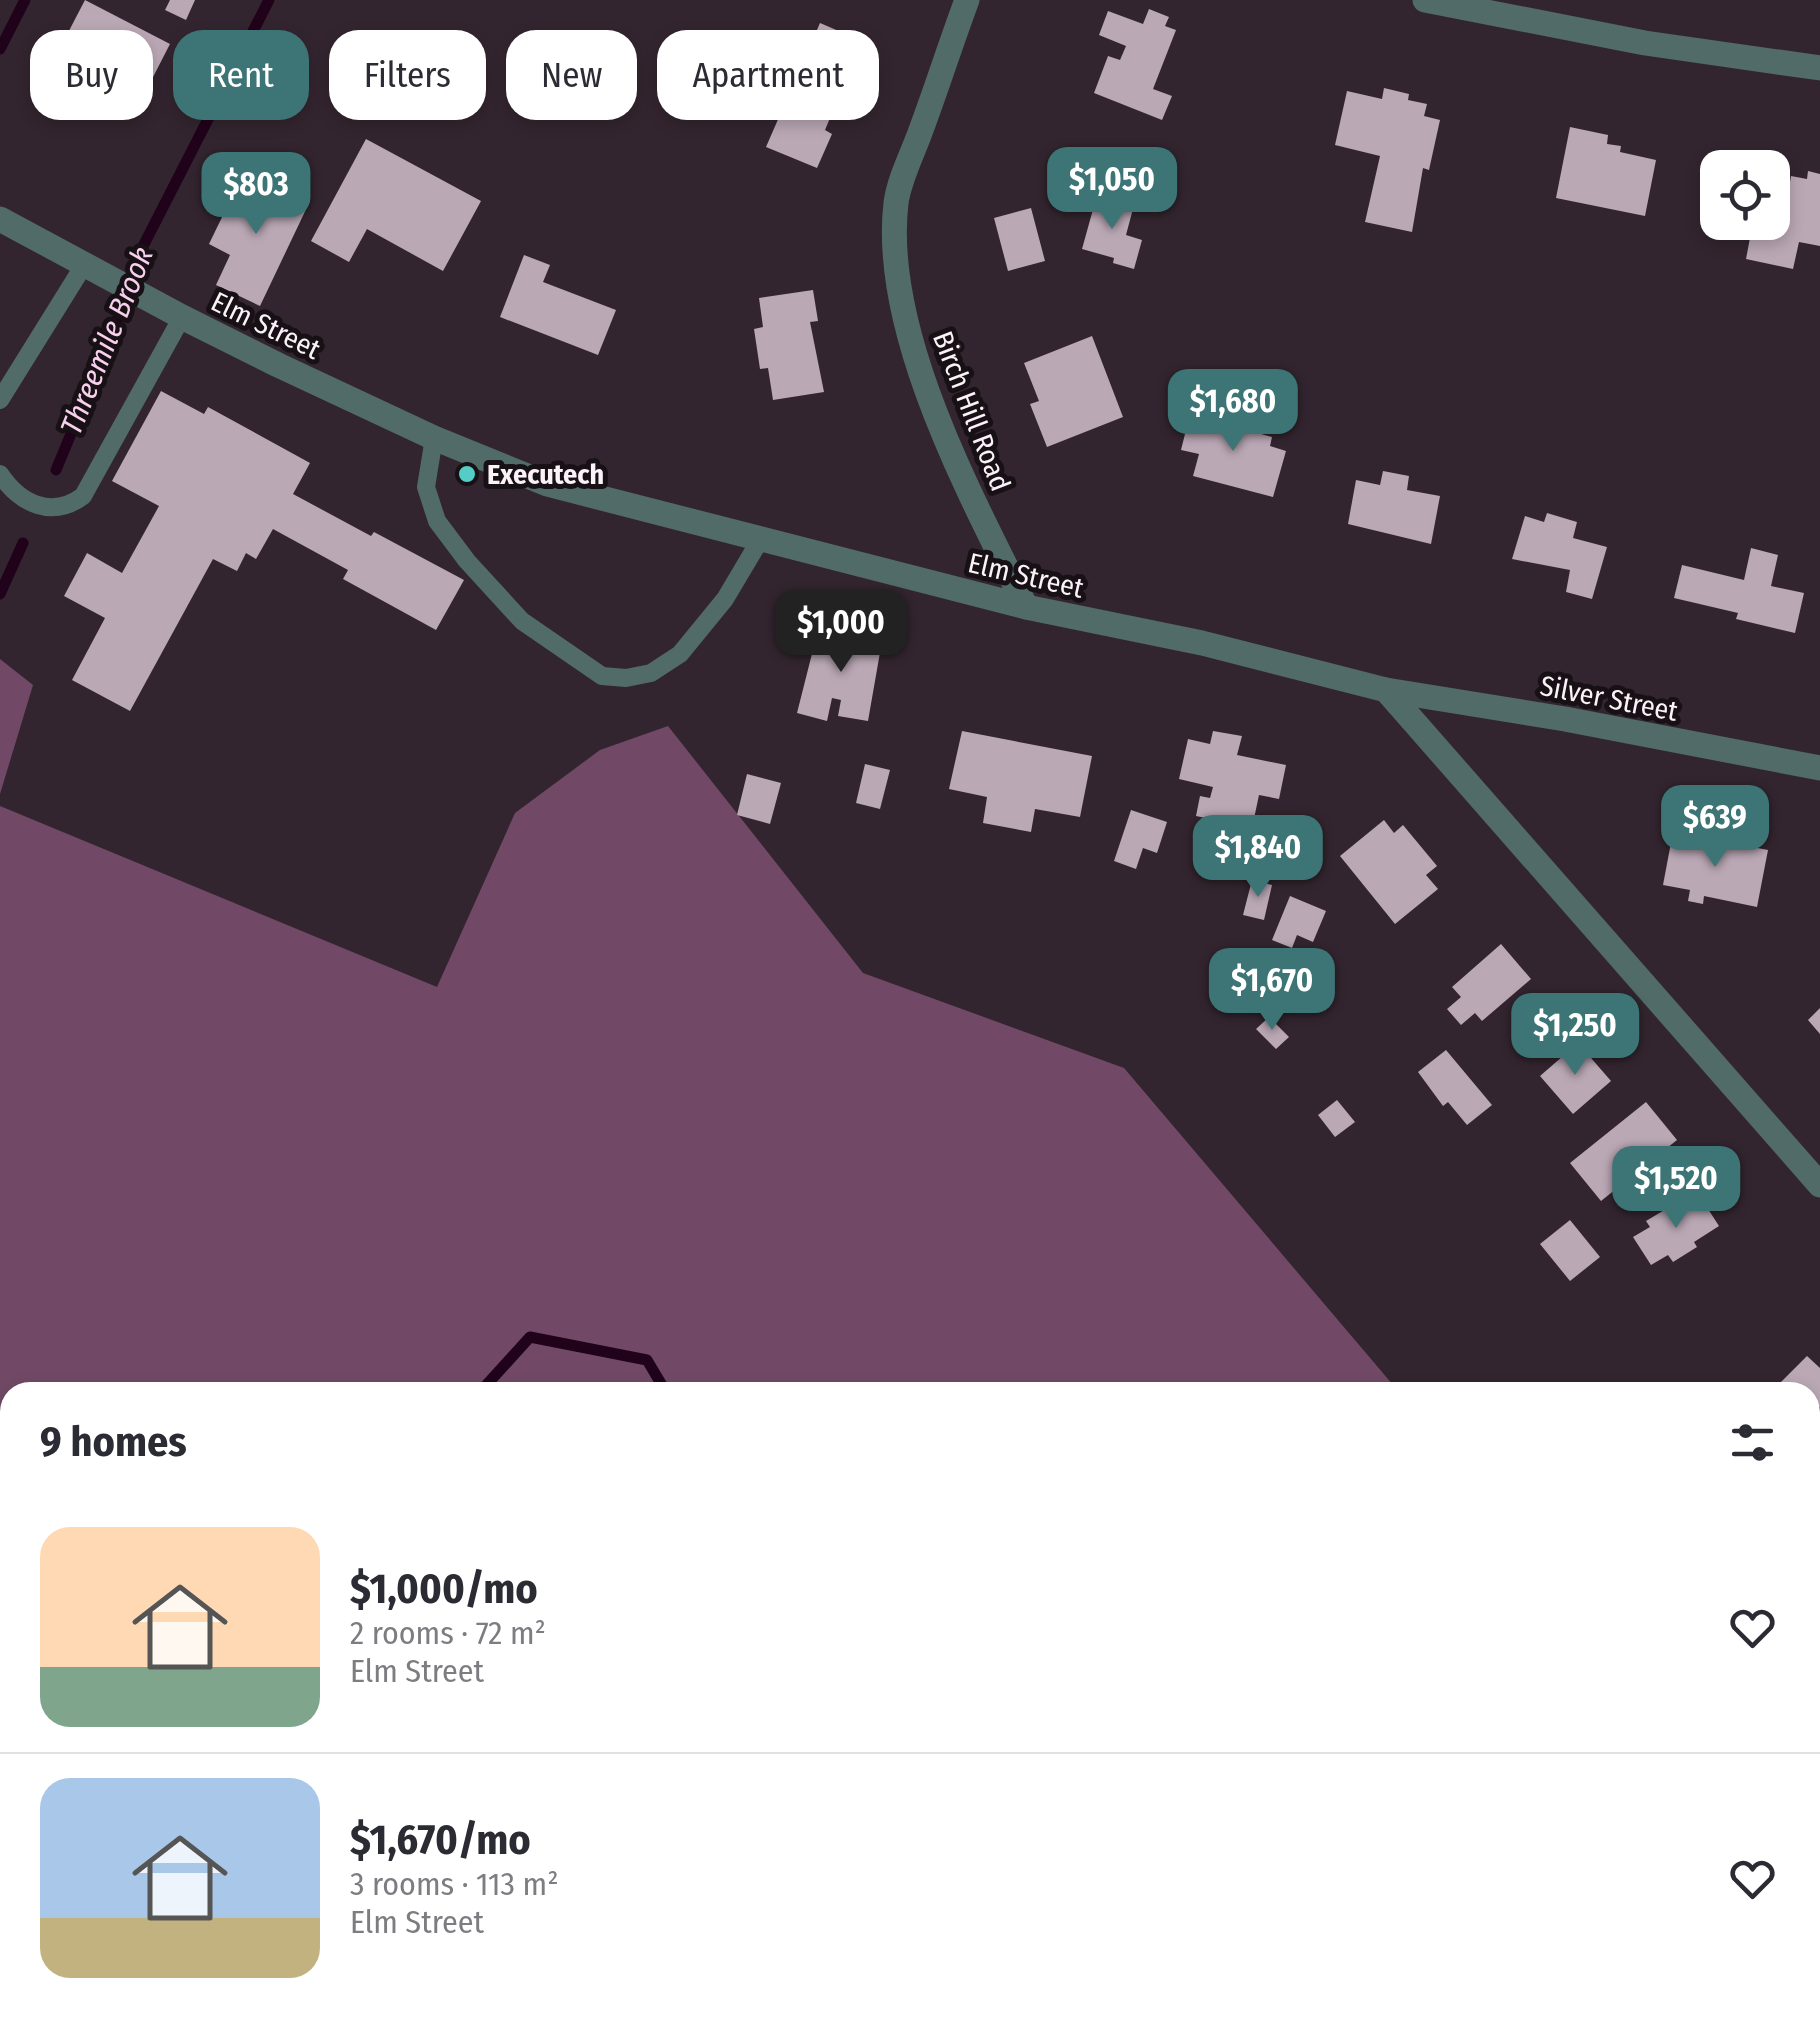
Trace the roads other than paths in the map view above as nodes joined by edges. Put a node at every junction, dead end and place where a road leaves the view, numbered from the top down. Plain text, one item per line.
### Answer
1 (967, 0) edge
2 (1425, 0) edge
3 (1820, 68) edge
4 (0, 219) edge
5 (84, 265) junction
6 (182, 317) junction
7 (0, 400) edge
8 (434, 438) junction
9 (0, 474) edge
10 (760, 540) junction
11 (1026, 607) junction
12 (1386, 690) junction
13 (1820, 768) edge
14 (1820, 1186) edge

1 - 11 street, Birch Hill Road
2 - 3 street
4 - 5 street, Elm Street
5 - 6 street, Elm Street
5 - 7 lane
6 - 8 street, Elm Street
6 - 9 lane
8 - 10 street, Elm Street
8 - 10 lane
10 - 11 street, Elm Street
11 - 12 street, Elm Street
12 - 13 street, Silver Street
12 - 14 street

